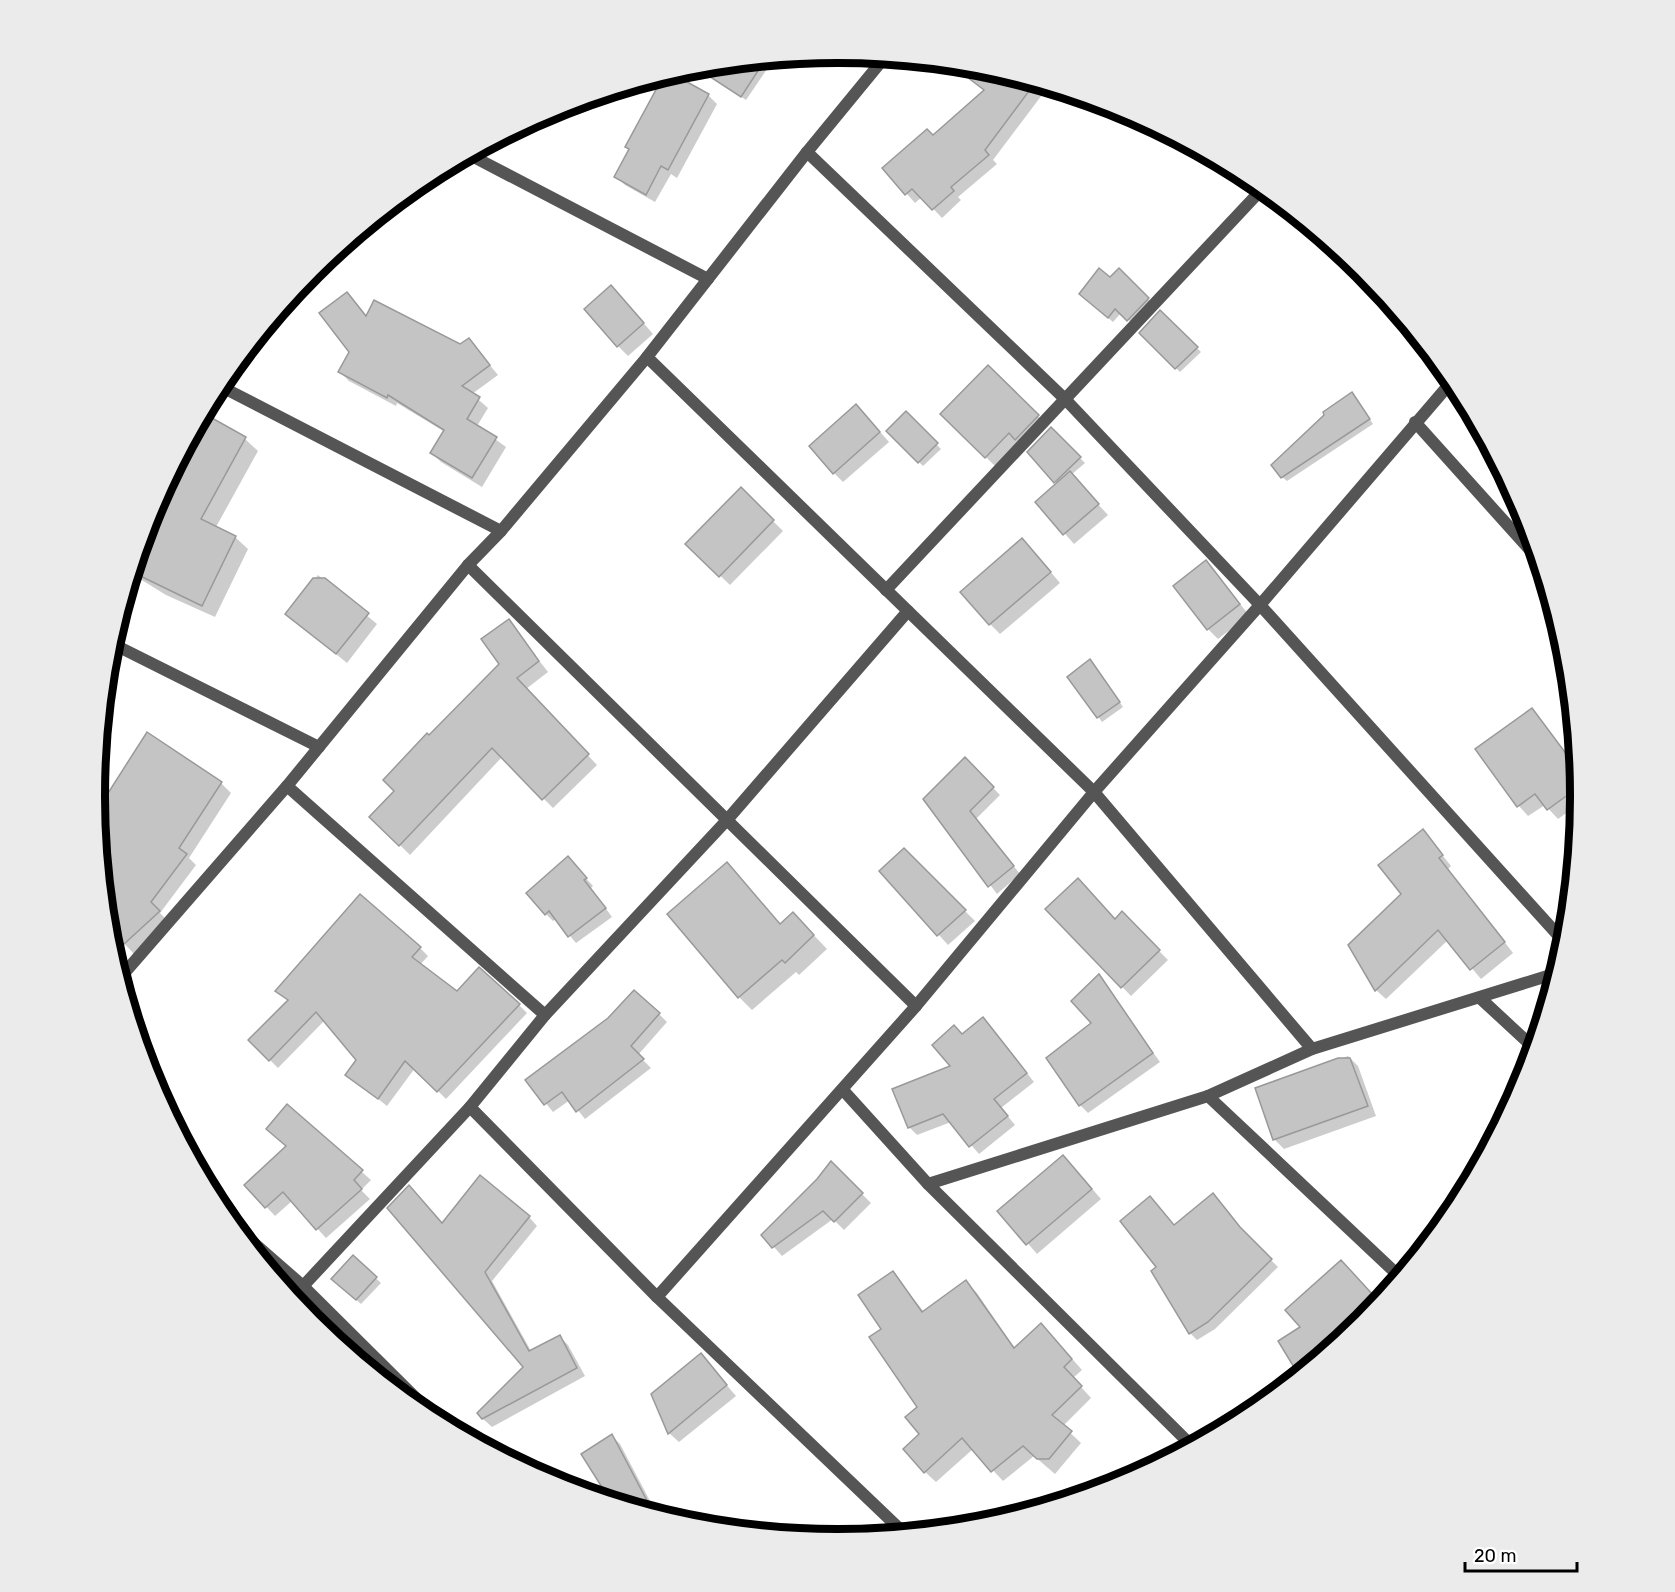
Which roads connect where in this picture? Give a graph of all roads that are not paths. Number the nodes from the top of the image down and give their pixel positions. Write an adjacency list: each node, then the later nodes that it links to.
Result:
1 (879, 65): 2 (street)
2 (807, 152): 5 (street); 9 (street)
3 (476, 158): 5 (street)
4 (1256, 195): 9 (street)
5 (708, 279): 6 (street)
6 (647, 357): 11 (street); 14 (street)
7 (1446, 388): 10 (street)
8 (227, 390): 11 (street)
9 (1066, 400): 14 (street); 15 (street)
10 (1415, 422): 12 (street); 15 (street)
11 (501, 531): 13 (street)
12 (1527, 547)
13 (468, 565): 18 (street); 21 (street)
14 (886, 590): 16 (street)
15 (1260, 605): 20 (street); 22 (street)
16 (908, 611): 20 (street); 21 (street)
17 (120, 648): 18 (street)
18 (319, 747): 19 (street)
19 (286, 786): 23 (street); 27 (street)
20 (1094, 792): 26 (street); 29 (street)
21 (727, 820): 26 (street); 27 (street)
22 (1557, 934)
23 (126, 970)
24 (1548, 976): 25 (street)
25 (1480, 998): 28 (street); 29 (street)
26 (916, 1006): 30 (street)
27 (545, 1015): 32 (street)
28 (1528, 1042)
29 (1312, 1049): 31 (street)
30 (843, 1090): 33 (street); 38 (street)
31 (1208, 1096): 33 (street); 35 (street)
32 (470, 1107): 36 (street); 38 (street)
33 (928, 1184): 40 (street)
34 (264, 1252): 36 (street)
35 (1395, 1272)
36 (303, 1286): 37 (street); 39 (street)
37 (298, 1292)
38 (657, 1297): 41 (street)
39 (406, 1389)
40 (1186, 1440)
41 (897, 1526)

